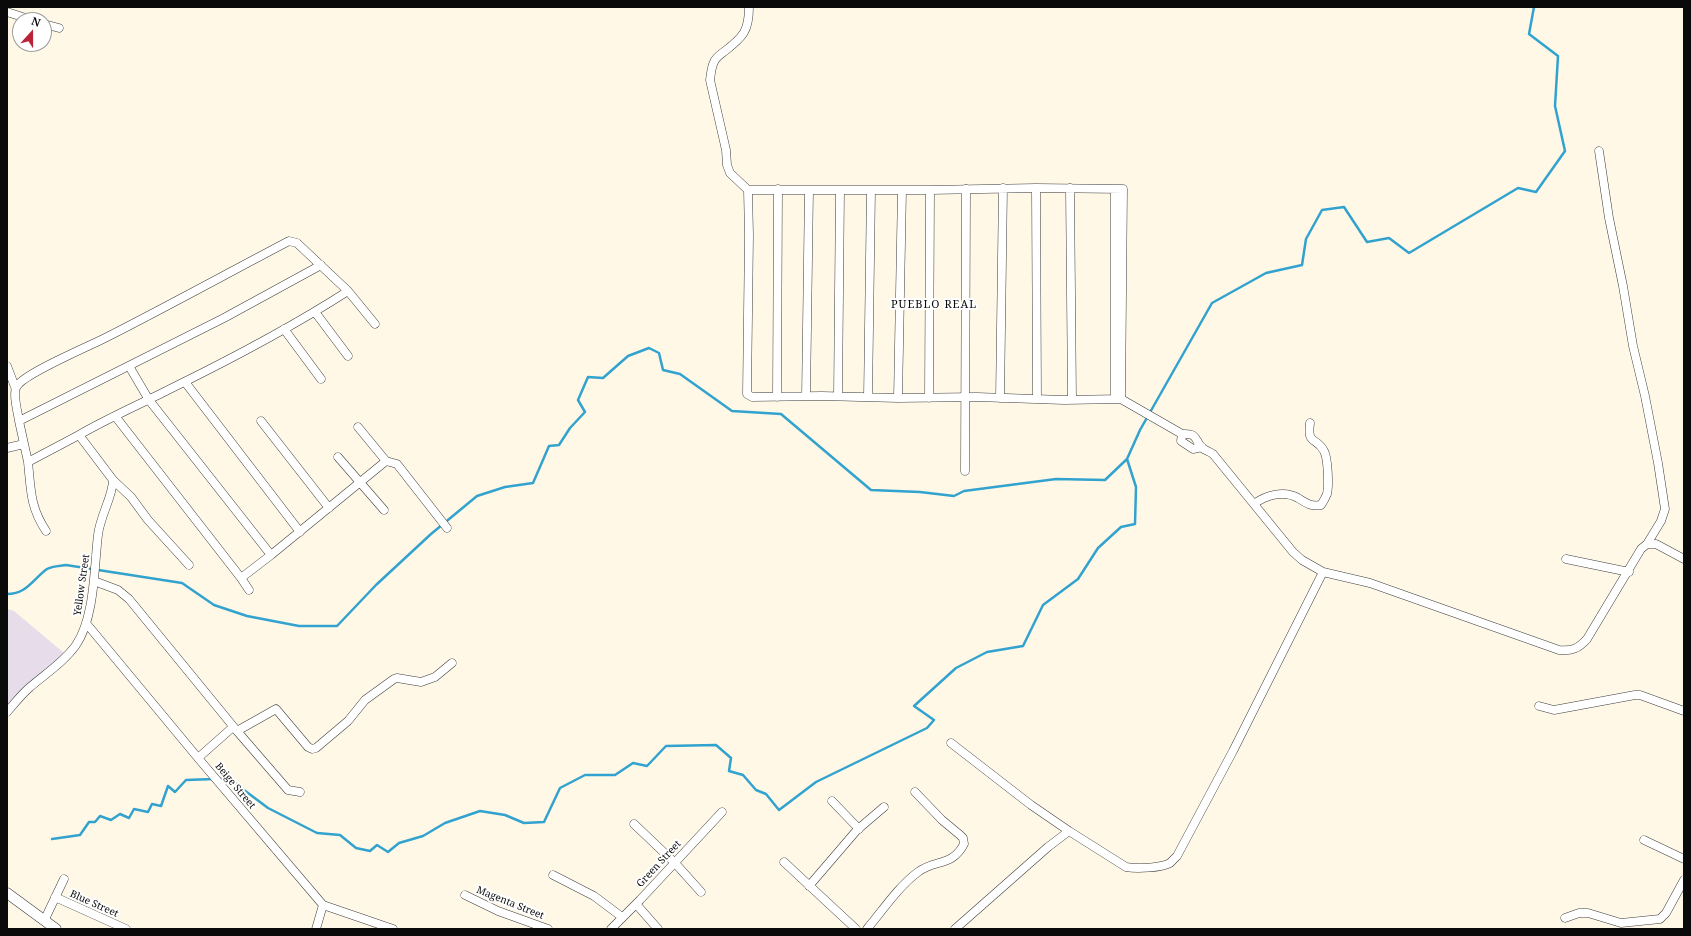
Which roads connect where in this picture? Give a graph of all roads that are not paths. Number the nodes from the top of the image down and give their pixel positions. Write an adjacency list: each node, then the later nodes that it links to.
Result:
1 (749, 7): 10 (street)
2 (52, 26): 3 (street)
3 (59, 28)
4 (1599, 151): 59 (street)
5 (1003, 188): 6 (street); 9 (street); 34 (street)
6 (1036, 188): 7 (street); 35 (street)
7 (1070, 188): 36 (street); 38 (street)
8 (778, 189): 10 (street); 11 (street); 29 (street)
9 (966, 189): 15 (street); 31 (street)
10 (748, 190): 29 (street)
11 (809, 190): 12 (street); 27 (street)
12 (840, 190): 13 (street); 28 (street)
13 (871, 190): 14 (street); 30 (street)
14 (902, 190): 15 (street); 32 (street)
15 (930, 190): 33 (street)
16 (321, 265): 17 (street); 23 (street); 26 (street)
17 (348, 292): 18 (street); 19 (street)
18 (315, 312): 20 (street); 21 (street)
19 (375, 324)
20 (284, 329): 24 (street); 25 (street)
21 (348, 356)
22 (7, 366): 26 (street)
23 (129, 366): 37 (street); 40 (street)
24 (322, 379)
25 (184, 382): 37 (street); 58 (street)
26 (16, 387): 40 (street)
27 (806, 396): 28 (street); 29 (street)
28 (838, 396): 30 (street)
29 (777, 397)
30 (868, 397): 32 (street)
31 (965, 397): 33 (street); 34 (street); 50 (street)
32 (898, 398): 33 (street)
33 (929, 398)
34 (1000, 398): 35 (street)
35 (1037, 399): 38 (street)
36 (1118, 399): 38 (street); 53 (street)
37 (149, 400): 39 (street); 60 (street)
38 (1072, 400)
39 (115, 416): 44 (street); 66 (street)
40 (19, 421): 45 (street)
41 (260, 421): 54 (street)
42 (1310, 422): 53 (street)
43 (358, 427): 48 (street)
44 (79, 435): 49 (street); 51 (street)
45 (24, 444): 46 (street); 49 (street)
46 (7, 448)
47 (338, 457): 52 (street)
48 (386, 461): 52 (street); 56 (street)
49 (28, 462): 57 (street)
50 (965, 471)
51 (112, 480): 63 (street); 67 (street, Yellow Street)
52 (359, 484): 54 (street); 55 (street)
53 (1254, 504): 64 (street)
54 (329, 508): 58 (street)
55 (384, 510)
56 (446, 528)
57 (46, 531)
58 (300, 532): 60 (street)
59 (1647, 544): 62 (street); 65 (street)
60 (272, 556): 66 (street)
61 (1566, 559): 65 (street)
62 (1684, 559)
63 (188, 565)
64 (1323, 572): 65 (street); 84 (street)
65 (1629, 572)
66 (241, 578): 68 (street)
67 (94, 579): 69 (street, Yellow Street); 74 (street)
68 (248, 590)
69 (86, 623): 73 (street, Yellow Street); 76 (street, Beige Street)
70 (452, 663): 74 (street)
71 (1539, 706): 72 (street)
72 (1684, 711)
73 (7, 712)
74 (235, 729): 76 (street); 77 (street)
75 (950, 743): 84 (street)
76 (198, 758): 98 (street, Beige Street)
77 (300, 792)
78 (914, 792): 110 (street)
79 (832, 801): 83 (street)
80 (884, 807): 83 (street)
81 (722, 812): 88 (street, Green Street)
82 (634, 824): 88 (street)
83 (859, 829): 92 (street)
84 (1069, 831): 111 (street)
85 (1644, 840): 86 (street)
86 (1684, 859)
87 (784, 862): 92 (street)
88 (675, 863): 93 (street); 97 (street, Green Street)
89 (553, 875): 99 (street)
90 (64, 879): 96 (street)
91 (1684, 880): 100 (street)
92 (809, 886): 109 (street)
93 (701, 892)
94 (7, 893): 101 (street)
95 (465, 895): 106 (street, Magenta Street)
96 (55, 897): 101 (street); 103 (street, Blue Street)
97 (636, 904): 99 (street, Green Street); 108 (street)
98 (323, 905): 104 (street); 105 (street)
99 (622, 917): 107 (street, Green Street)
100 (1565, 918)
101 (44, 921): 102 (street)
102 (56, 929)
103 (126, 929)
104 (316, 929)
105 (393, 929)
106 (548, 929)
107 (610, 929)
108 (658, 929)
109 (856, 929)
110 (867, 929)
111 (955, 929)

